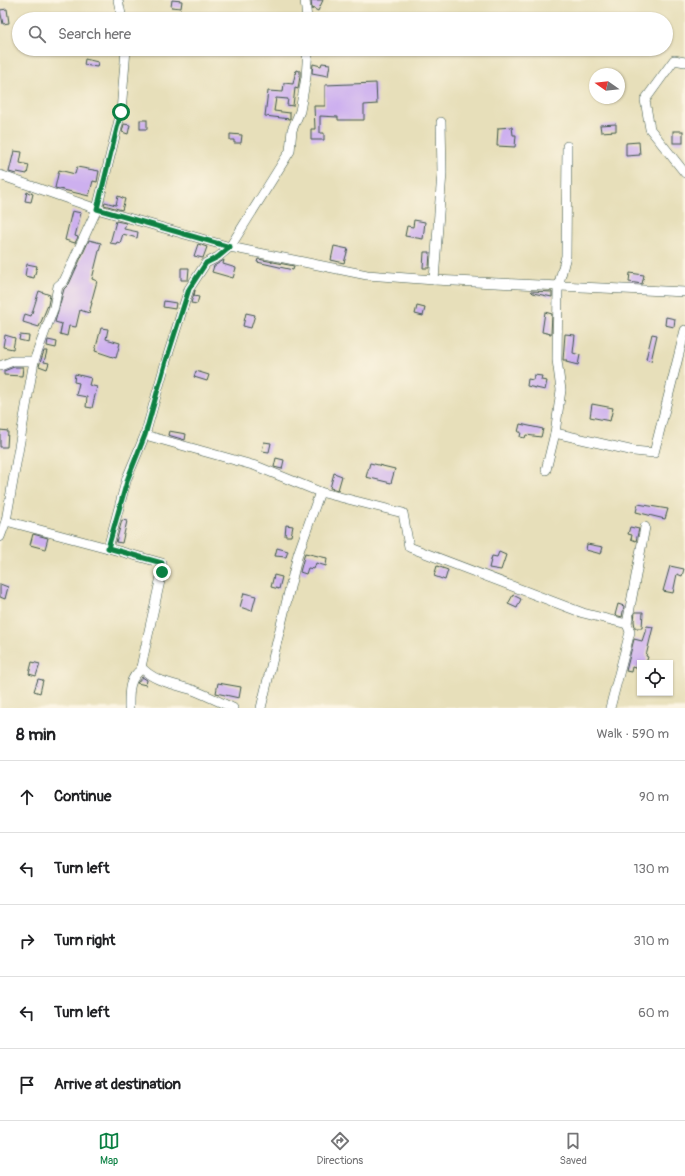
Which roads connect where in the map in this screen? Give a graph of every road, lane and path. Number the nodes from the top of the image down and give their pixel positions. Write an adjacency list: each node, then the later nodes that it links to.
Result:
1 (118, 0): 3 (street)
2 (305, 0): 4 (street)
3 (121, 12)
4 (306, 12)
5 (125, 56): 12 (street)
6 (307, 56): 13 (street)
7 (685, 62): 10 (street)
8 (441, 122): 14 (street)
9 (567, 146): 15 (street)
10 (685, 174)
11 (0, 175): 12 (street)
12 (97, 209): 13 (street); 18 (street)
13 (230, 247): 14 (street); 21 (street)
14 (434, 280): 15 (street)
15 (558, 287): 16 (street); 20 (street)
16 (685, 292)
17 (685, 330): 20 (street)
18 (34, 362): 19 (street); 24 (street)
19 (0, 366)
20 (555, 433): 22 (street)
21 (145, 435): 23 (street); 27 (street)
22 (546, 470)
23 (320, 492): 28 (street); 32 (street)
24 (6, 521): 26 (street); 27 (street)
25 (645, 527): 28 (street)
26 (0, 537)
27 (108, 548): 29 (street)
28 (627, 624): 33 (street)
29 (141, 667): 30 (street); 31 (street)
30 (129, 708)
31 (233, 708)
32 (261, 708)
33 (610, 708)

